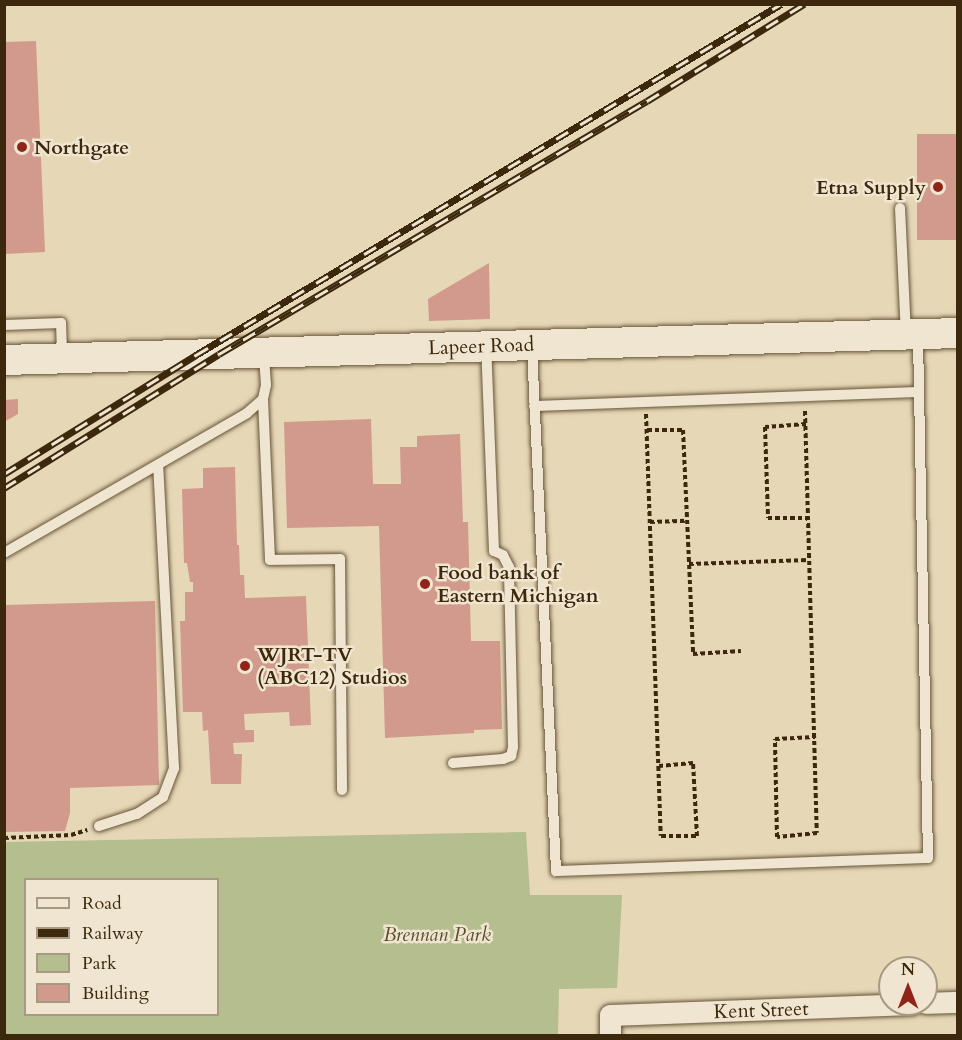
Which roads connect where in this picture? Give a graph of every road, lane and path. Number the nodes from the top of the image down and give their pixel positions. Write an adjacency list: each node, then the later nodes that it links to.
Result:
1 (900, 208): 4 (lane)
2 (4, 325): 8 (lane)
3 (957, 333): 4 (main road, Lapeer Road)
4 (912, 334): 5 (main road, Lapeer Road); 10 (lane)
5 (532, 344): 6 (main road, Lapeer Road); 14 (lane)
6 (486, 347): 7 (main road, Lapeer Road); 26 (lane)
7 (264, 353): 8 (main road, Lapeer Road); 12 (lane)
8 (62, 358): 9 (main road, Lapeer Road)
9 (4, 360)
10 (919, 392): 11 (lane); 14 (lane)
11 (805, 395): 13 (lane); 15 (path)
12 (263, 399): 17 (lane); 28 (lane)
13 (646, 401): 14 (lane); 16 (path)
14 (534, 406)
15 (806, 424): 18 (path); 18 (path)
16 (647, 430): 19 (path); 20 (path)
17 (158, 465): 21 (lane); 29 (lane)
18 (808, 518): 22 (path)
19 (687, 521): 20 (path); 23 (path)
20 (650, 522): 27 (path)
21 (4, 553)
22 (809, 560): 23 (path); 25 (path)
23 (689, 564): 24 (path)
24 (741, 651)
25 (815, 737): 25 (path)
26 (453, 763)
27 (658, 766): 27 (path)
28 (342, 790)
29 (99, 826): 30 (path)
30 (4, 838)
31 (957, 1002): 32 (street)
32 (938, 1003)
33 (878, 1006): 34 (street, Kent Street)
34 (610, 1025)

